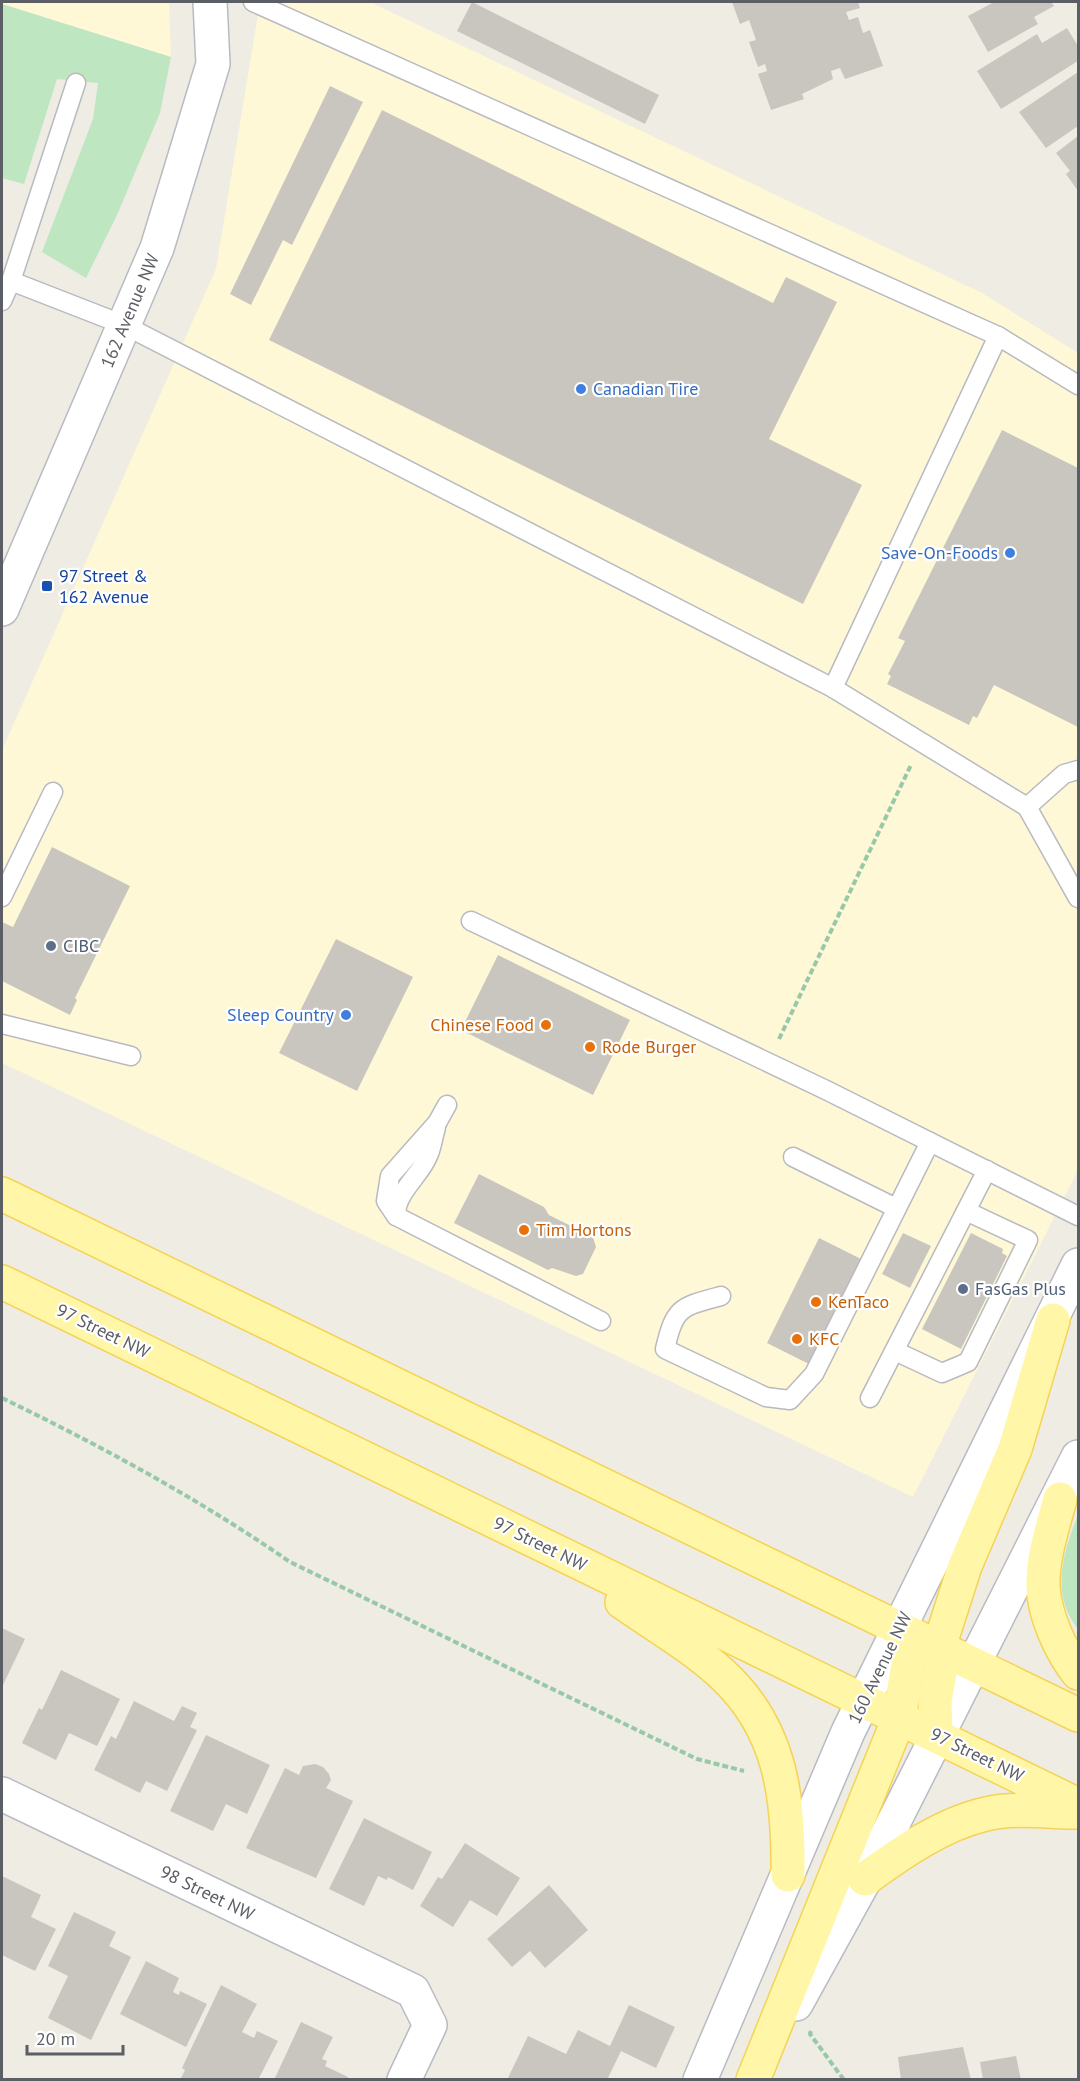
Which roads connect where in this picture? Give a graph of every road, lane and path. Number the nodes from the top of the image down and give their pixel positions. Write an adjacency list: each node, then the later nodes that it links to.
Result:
1 (210, 2): 6 (street, 162 Avenue NW)
2 (253, 2): 7 (lane)
3 (76, 83): 4 (lane)
4 (11, 280): 5 (lane); 6 (lane)
5 (2, 301)
6 (124, 325): 9 (street, 162 Avenue NW); 10 (lane)
7 (999, 336): 8 (lane); 10 (lane)
8 (1078, 385)
9 (2, 609)
10 (833, 688): 11 (lane)
11 (922, 742): 14 (lane); 20 (path)
12 (1078, 770): 14 (lane)
13 (53, 792): 15 (lane)
14 (1027, 807): 16 (lane)
15 (2, 897)
16 (1078, 897)
17 (471, 921): 20 (lane)
18 (2, 1024): 19 (lane)
19 (131, 1056)
20 (767, 1062): 22 (lane)
21 (447, 1105): 33 (lane)
22 (930, 1142): 24 (lane); 26 (lane)
23 (793, 1157): 26 (lane)
24 (987, 1170): 27 (lane); 28 (lane)
25 (2, 1194): 40 (main road)
26 (896, 1208): 31 (lane)
27 (966, 1211): 34 (lane); 34 (lane)
28 (1078, 1216)
29 (1078, 1265): 32 (street, 160 Avenue NW)
30 (2, 1282): 39 (main road, 97 Street NW)
31 (721, 1296)
32 (1053, 1320): 40 (street, 160 Avenue NW); 41 (main road)
33 (602, 1321)
34 (895, 1351): 36 (lane)
35 (2, 1398): 48 (path)
36 (870, 1398)
37 (1078, 1457): 38 (street)
38 (1059, 1498): 42 (street); 43 (main road)
39 (548, 1548): 44 (main road, 97 Street NW); 52 (main road)
40 (899, 1628): 41 (main road); 44 (street, 160 Avenue NW); 46 (main road)
41 (939, 1647): 42 (main road); 47 (main road)
42 (974, 1663): 45 (main road); 47 (street)
43 (1078, 1673)
44 (863, 1701): 46 (main road, 97 Street NW); 52 (street, 160 Avenue NW)
45 (1078, 1715)
46 (899, 1718): 47 (main road, 97 Street NW); 57 (main road)
47 (936, 1735): 50 (main road, 97 Street NW); 53 (street)
48 (751, 1772)
49 (2, 1794): 55 (street, 98 Street NW)
50 (1078, 1805)
51 (1078, 1812): 53 (main road)
52 (788, 1875): 56 (street, 160 Avenue NW)
53 (865, 1879): 57 (street)
54 (810, 2034): 58 (path)
55 (404, 2079)
56 (700, 2079)
57 (754, 2079)
58 (844, 2079)

